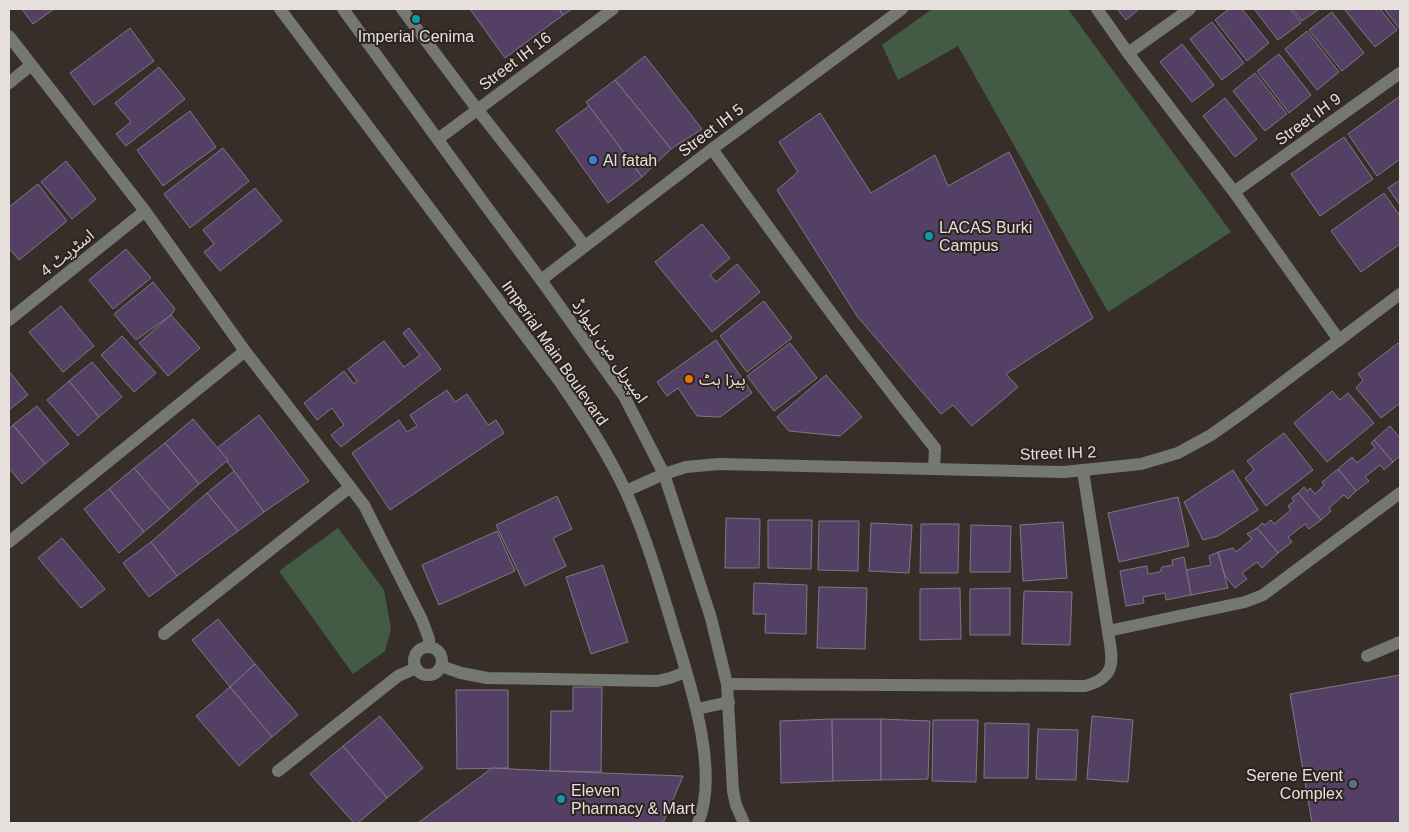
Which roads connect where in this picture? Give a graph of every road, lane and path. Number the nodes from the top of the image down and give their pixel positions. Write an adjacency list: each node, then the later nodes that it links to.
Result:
1 (280, 9): 28 (street, Imperial Main Boulevard)
2 (343, 9): 14 (street, امپیریل مین بلیوارڈ)
3 (402, 9): 13 (street)
4 (613, 9): 13 (street, Street IH 16)
5 (902, 9): 15 (street, Street IH 5)
6 (1097, 9): 9 (street)
7 (1190, 9): 9 (street)
8 (9, 36): 10 (street)
9 (1128, 54): 16 (street)
10 (31, 65): 12 (street); 17 (street)
11 (1400, 73): 16 (street, Street IH 9)
12 (9, 83)
13 (477, 109): 14 (street, Street IH 16); 18 (street)
14 (438, 139): 19 (street, امپیریل مین بلیوارڈ)
15 (712, 149): 18 (street, Street IH 5); 24 (street)
16 (1234, 192): 22 (street)
17 (145, 211): 21 (street, اسٹریٹ 4); 23 (street)
18 (585, 246): 19 (street, Street IH 5)
19 (541, 280): 26 (street, امپیریل مین بلیوارڈ)
20 (1400, 294): 22 (street, Street IH 2)
21 (9, 320)
22 (1339, 340): 25 (street, Street IH 2)
23 (245, 351): 27 (street); 30 (street)
24 (934, 469): 25 (street, Street IH 2); 26 (street, Street IH 2)
25 (1083, 471): 31 (street)
26 (664, 474): 28 (street, Street IH 2); 39 (street, امپیریل مین بلیوارڈ)
27 (350, 487): 32 (street); 34 (street)
28 (626, 491): 38 (street, Imperial Main Boulevard)
29 (1400, 493): 31 (street)
30 (9, 542)
31 (1108, 630): 39 (street)
32 (164, 634)
33 (1400, 642): 35 (street)
34 (430, 647): 36 (street); 37 (street)
35 (1367, 656)
36 (441, 666): 37 (street); 38 (street)
37 (416, 668): 42 (street)
38 (686, 672): 41 (street, Imperial Main Boulevard)
39 (727, 684): 40 (street, امپیریل مین بلیوارڈ)
40 (729, 702): 41 (street); 44 (street, امپیریل مین بلیوارڈ)
41 (697, 709): 43 (street, Imperial Main Boulevard)
42 (278, 771)
43 (698, 823)
44 (744, 823)

